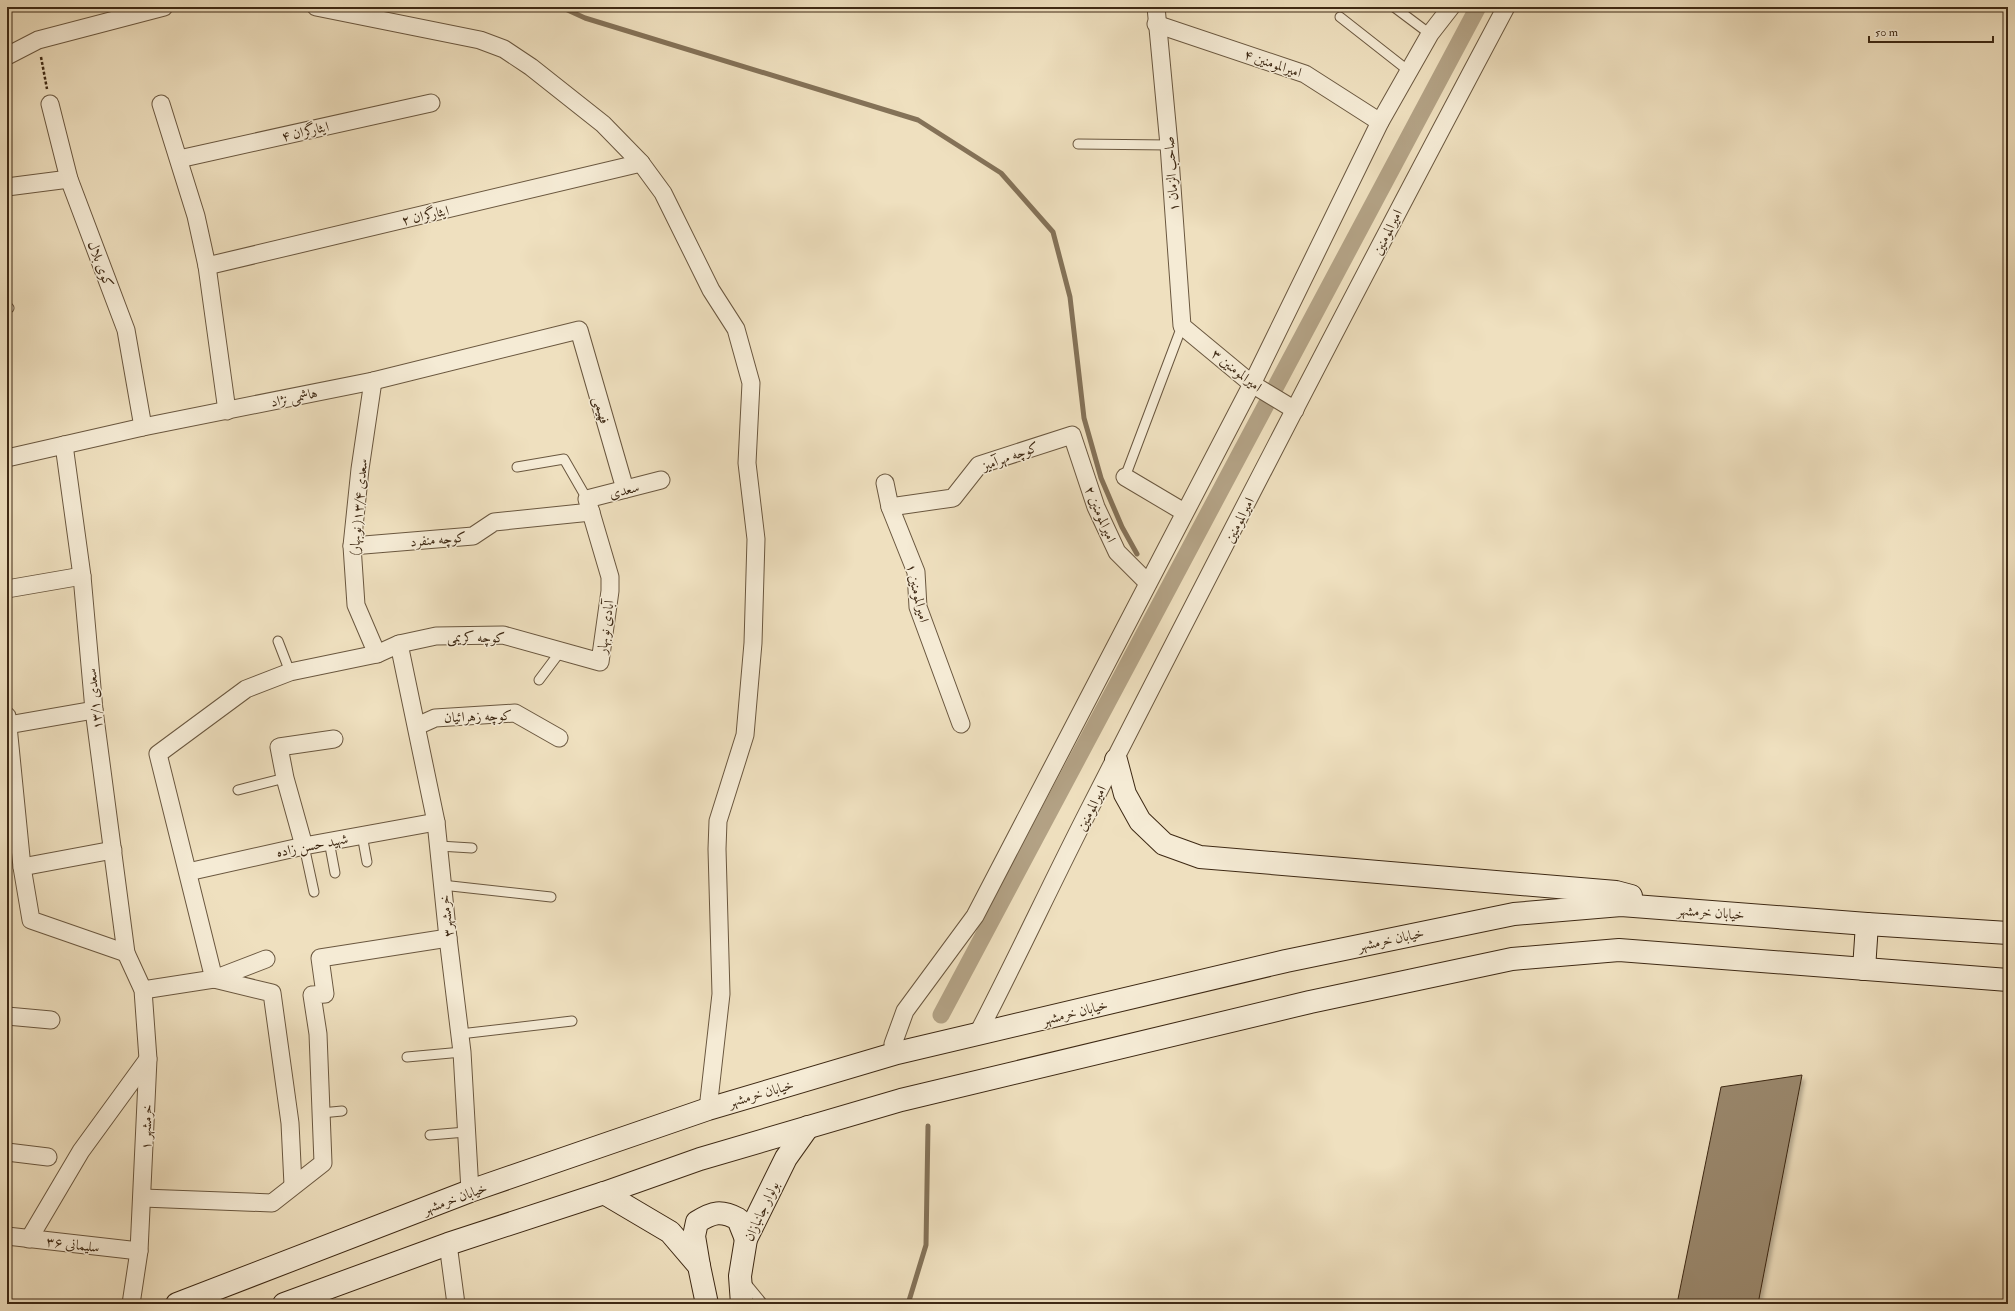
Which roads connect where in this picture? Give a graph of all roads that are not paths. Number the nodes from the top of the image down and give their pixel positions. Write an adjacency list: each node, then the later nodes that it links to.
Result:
1 (164, 7): 9 (street)
2 (316, 7): 18 (street)
3 (1394, 7): 8 (lane)
4 (1451, 7): 8 (street)
5 (1506, 7): 26 (street, امیرالمومنین)
6 (1156, 15): 14 (street, امیرالمومنین ۴); 16 (street, صاحب الزمان ۱)
7 (1340, 16): 10 (lane)
8 (1430, 34): 10 (street)
9 (7, 56)
10 (1410, 72): 14 (street)
11 (431, 103): 17 (street, ایثارگران ۴)
12 (50, 104): 19 (street, کوی بلال)
13 (161, 104): 17 (street)
14 (1380, 122): 25 (street)
15 (1078, 144): 16 (lane)
16 (1169, 145): 22 (street, صاحب الزمان ۱)
17 (179, 160): 21 (street)
18 (641, 163): 21 (street, ایثارگران ۲); 93 (street)
19 (69, 179): 20 (street); 28 (street, کوی بلال)
20 (7, 187)
21 (207, 266): 27 (street)
22 (1182, 326): 25 (street, امیرالمومنین ۳); 33 (lane)
23 (579, 330): 24 (street, هاشمی نژاد); 36 (street, فهیمی)
24 (373, 381): 27 (street, هاشمی نژاد); 40 (street, سعدی ۱۳/۴( نوبهار))
25 (1252, 384): 26 (street, امیرالمومنین ۳); 39 (street)
26 (1295, 410): 57 (street, امیرالمومنین)
27 (228, 411): 28 (street, هاشمی نژاد)
28 (143, 427): 30 (street, هاشمی نژاد)
29 (1072, 435): 38 (street, کوچه مهرآمیز); 42 (street, امیرالمومنین ۲)
30 (64, 445): 31 (street, هاشمی نژاد); 41 (street, سعدی ۱۳/۱)
31 (7, 458)
32 (517, 467): 37 (lane)
33 (1125, 477): 39 (street)
34 (661, 480): 36 (street, سعدی)
35 (885, 483): 38 (street, امیرالمومنین ۱)
36 (625, 489): 37 (street, سعدی)
37 (589, 505): 40 (street, کوچه منفرد); 48 (street, آبادی نوبهار)
38 (890, 506): 53 (street, امیرالمومنین ۱)
39 (1184, 512): 42 (street)
40 (352, 546): 47 (street, سعدی ۱۳/۴( نوبهار))
41 (82, 576): 43 (street); 51 (street, سعدی ۱۳/۱)
42 (1148, 583): 90 (street)
43 (7, 589)
44 (278, 642): 49 (lane)
45 (399, 644): 46 (street, کوچه کریمی); 47 (street, کوچه کریمی); 54 (street, خرمشهر۳)
46 (560, 652): 48 (street, کوچه کریمی); 50 (lane)
47 (377, 654): 49 (street, کوچه کریمی)
48 (600, 662)
49 (290, 672): 69 (street, کوچه کریمی)
50 (539, 680)
51 (94, 710): 52 (street); 66 (street, سعدی ۱۳/۱)
52 (8, 721): 68 (street)
53 (961, 724)
54 (417, 726): 55 (street, کوچه زهرائیان); 60 (street, خرمشهر۳)
55 (559, 738)
56 (334, 739): 58 (street)
57 (1116, 760): 74 (main road); 88 (street, امیرالمومنین)
58 (285, 778): 59 (lane); 63 (street)
59 (238, 790)
60 (436, 822): 61 (street, شهید حسن زاده); 64 (street, خرمشهر۳)
61 (362, 835): 62 (street, شهید حسن زاده); 67 (lane)
62 (329, 841): 63 (street, شهید حسن زاده); 70 (lane)
63 (304, 846): 69 (street, شهید حسن زاده); 72 (lane)
64 (439, 846): 65 (lane); 71 (street, خرمشهر۳)
65 (472, 848)
66 (112, 850): 68 (street); 78 (street, سعدی ۱۳/۱)
67 (367, 862)
68 (22, 867): 78 (street)
69 (188, 872): 81 (street)
70 (335, 873)
71 (442, 885): 73 (lane); 77 (street, خرمشهر۳)
72 (314, 892)
73 (551, 897)
74 (1709, 912): 75 (main road, خیابان خرمشهر); 88 (main road, خیابان خرمشهر)
75 (1867, 924): 76 (main road, خیابان خرمشهر); 80 (main road)
76 (2008, 933)
77 (448, 938): 87 (street, خرمشهر۳); 95 (street)
78 (126, 953): 83 (street, خرمشهر ۱)
79 (266, 959): 81 (street)
80 (1864, 969): 82 (main road); 96 (main road)
81 (214, 979): 83 (street); 101 (street)
82 (2008, 980)
83 (143, 990): 92 (street, خرمشهر ۱)
84 (7, 1016): 85 (street)
85 (51, 1020)
86 (572, 1021): 87 (lane)
87 (460, 1034): 89 (street, خرمشهر۳)
88 (977, 1035): 90 (main road, خیابان خرمشهر)
89 (462, 1052): 91 (lane); 97 (street, خرمشهر۳)
90 (897, 1053): 93 (main road, خیابان خرمشهر)
91 (407, 1057)
92 (148, 1059): 104 (street, خرمشهر ۱); 106 (street)
93 (708, 1109): 102 (main road, خیابان خرمشهر)
94 (342, 1111): 95 (lane)
95 (321, 1113): 101 (street)
96 (808, 1127): 103 (main road); 107 (main road, بولوار جانبازان)
97 (466, 1132): 98 (lane); 102 (street, خرمشهر۳)
98 (430, 1135)
99 (7, 1152): 100 (street)
100 (48, 1157)
101 (292, 1186): 104 (street)
102 (470, 1191): 113 (main road, خیابان خرمشهر)
103 (604, 1193): 108 (main road); 110 (main road)
104 (143, 1198): 109 (street, خرمشهر ۱)
105 (7, 1236): 106 (street, سلیمانی ۳۶)
106 (29, 1239): 109 (street, سلیمانی ۳۶)
107 (746, 1239): 110 (main road); 111 (main road, بولوار جانبازان)
108 (448, 1244): 114 (main road); 115 (street)
109 (139, 1251): 112 (street, خرمشهر ۱)
110 (699, 1266): 116 (main road)
111 (740, 1276): 117 (main road, بولوار جانبازان); 118 (lane)
112 (131, 1304)
113 (177, 1304)
114 (284, 1304)
115 (456, 1304)
116 (707, 1304)
117 (742, 1304)
118 (763, 1304)

